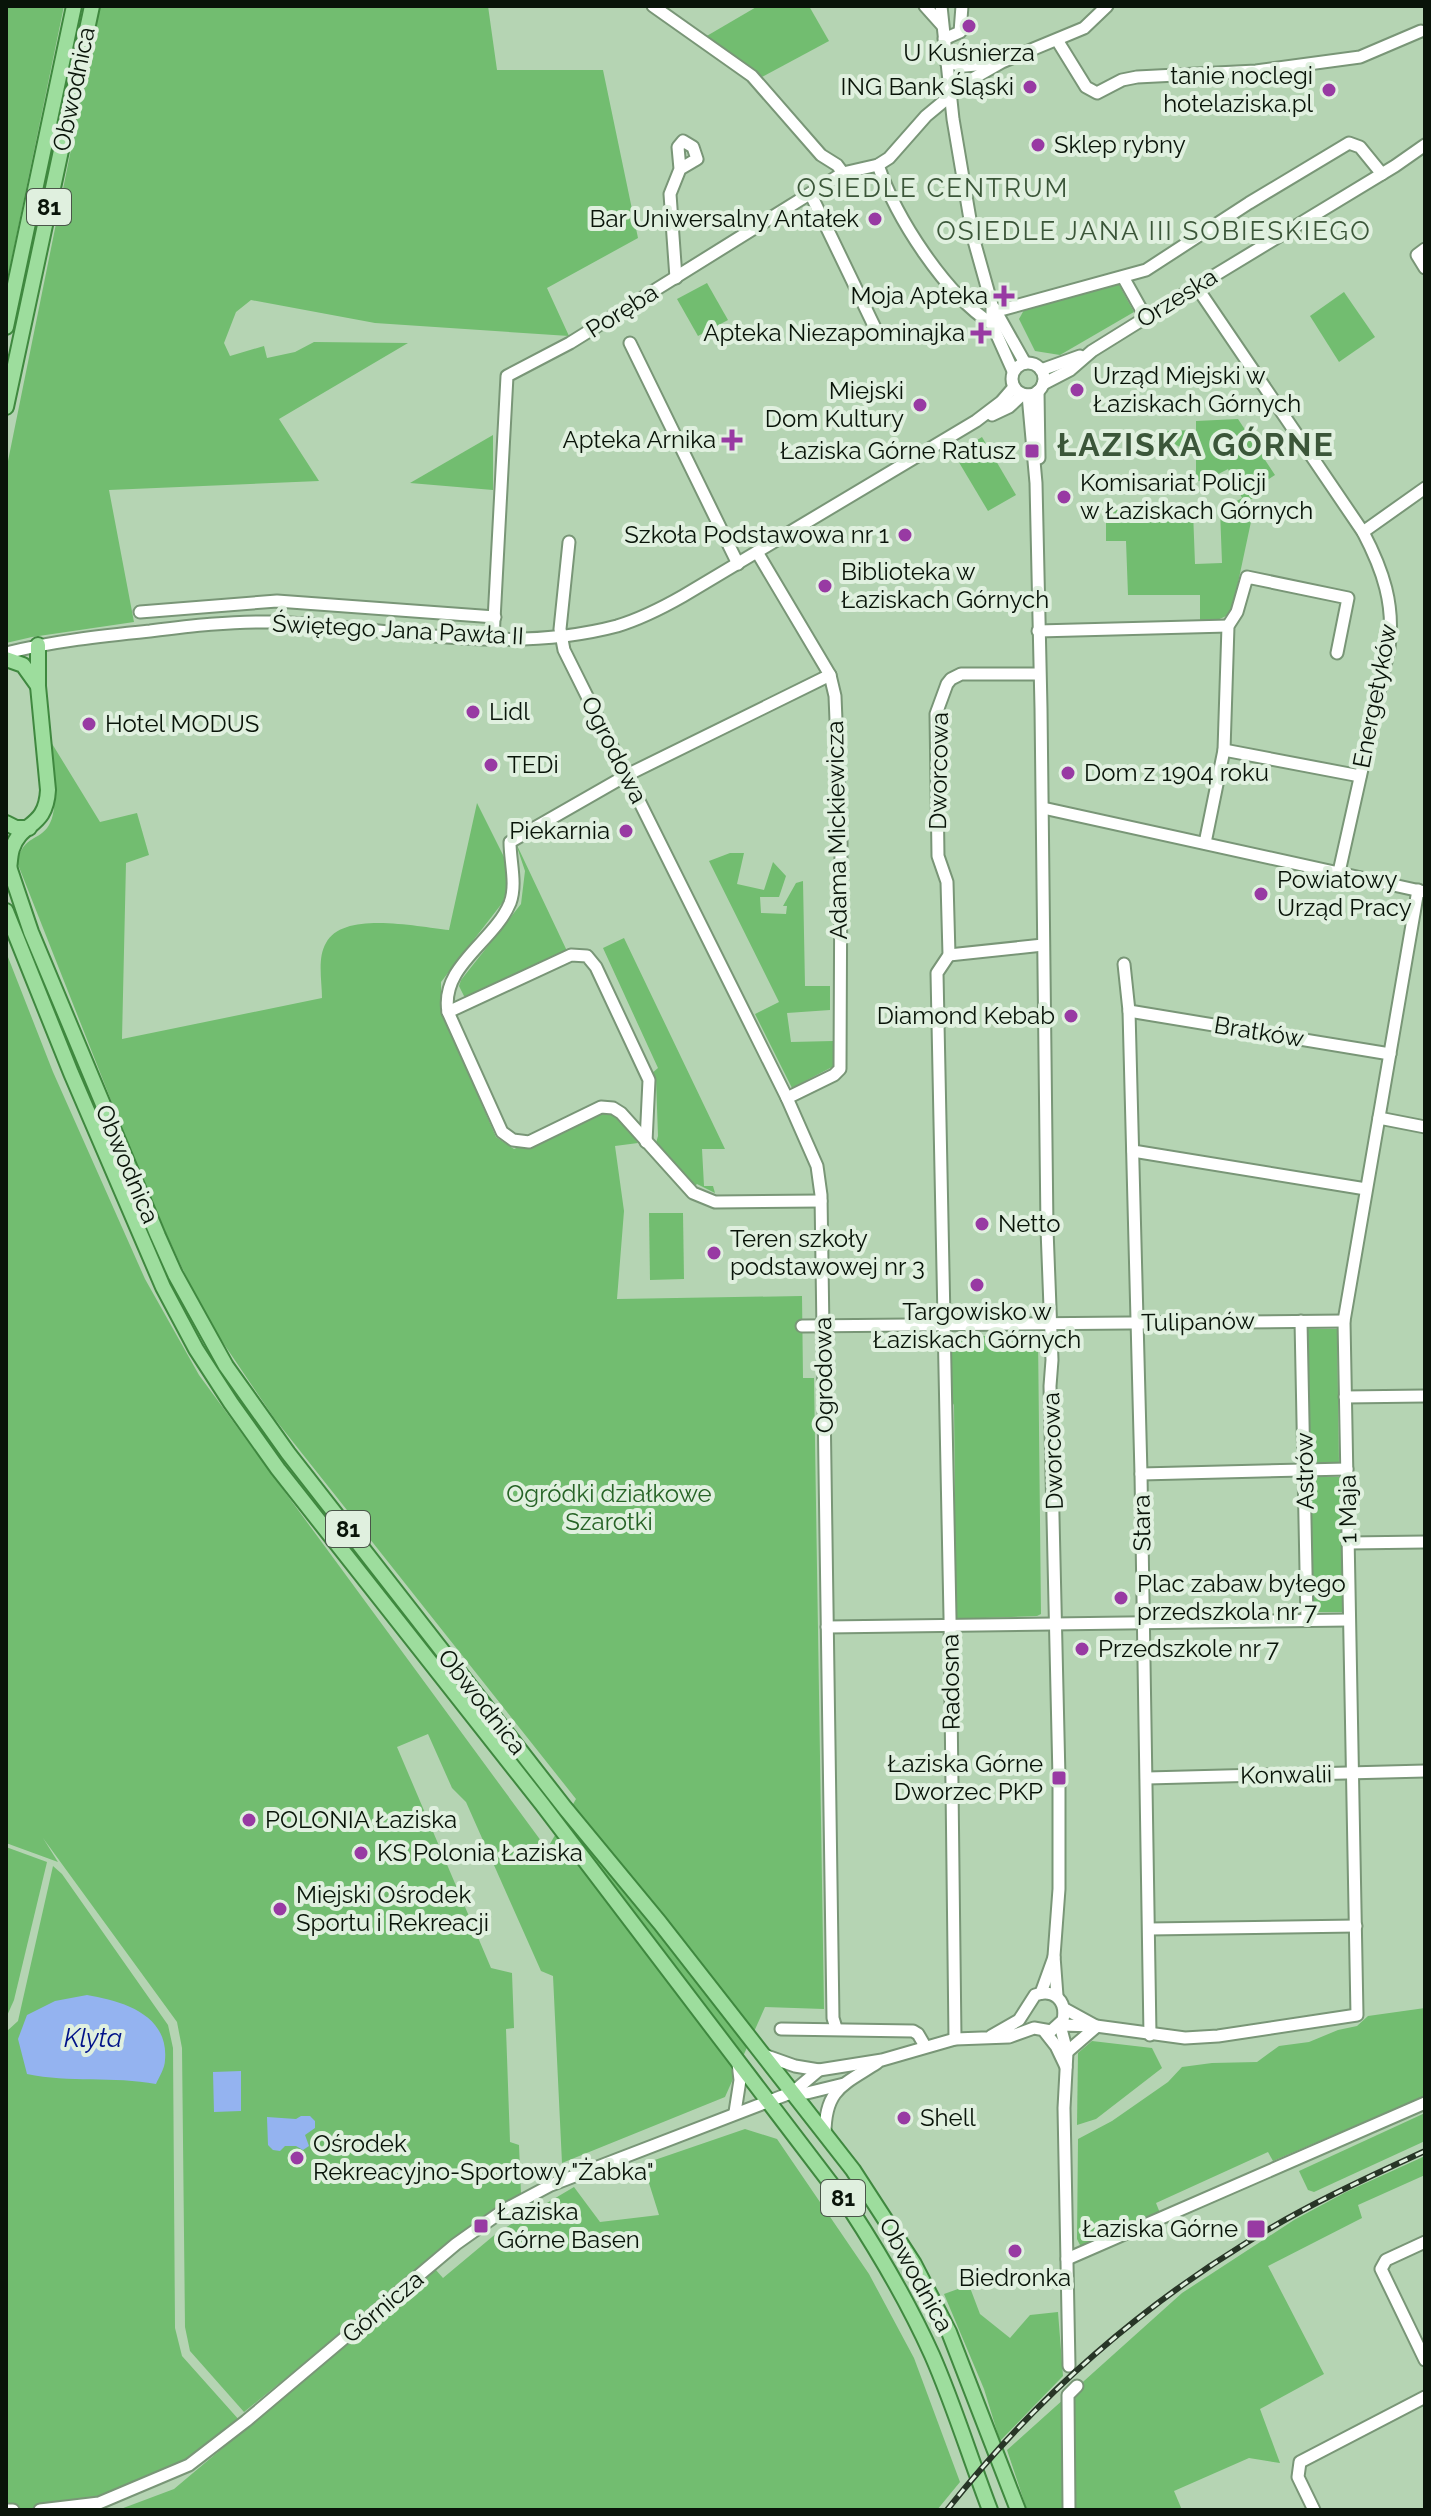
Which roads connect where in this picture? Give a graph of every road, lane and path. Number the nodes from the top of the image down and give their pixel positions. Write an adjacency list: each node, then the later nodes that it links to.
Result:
1 (74, 6): 29 (main road, Obwodnica / 81)
2 (92, 6): 37 (main road, Obwodnica / 81)
3 (653, 6): 18 (street)
4 (925, 6): 8 (street)
5 (941, 6): 8 (street)
6 (962, 6): 10 (street)
7 (1107, 6): 11 (street)
8 (942, 25): 10 (street)
9 (1421, 31): 11 (street)
10 (944, 39): 12 (street)
11 (1057, 40): 13 (street)
12 (946, 62): 13 (street); 14 (street)
13 (1002, 62): 14 (street)
14 (949, 95): 16 (street); 26 (street)
15 (1425, 145): 19 (street, Orzeska)
16 (878, 165): 18 (street, Poręba); 28 (street)
17 (680, 169): 24 (street)
18 (843, 173): 20 (street, Poręba)
19 (1382, 174): 23 (street); 25 (street, Orzeska)
20 (811, 195): 24 (street, Poręba); 30 (street)
21 (1425, 249): 22 (street)
22 (1425, 268)
23 (1123, 277): 26 (street); 27 (street)
24 (676, 278): 48 (street, Poręba)
25 (1196, 286): 27 (street, Orzeska); 43 (street, Energetyków)
26 (994, 308): 28 (street); 33 (street)
27 (1146, 318): 32 (street, Orzeska)
28 (992, 324): 35 (street)
29 (6, 327)
30 (877, 332)
31 (630, 343): 46 (street)
32 (1092, 351): 34 (street, Orzeska); 36 (street, Orzeska)
33 (1025, 363): 34 (street); 35 (street)
34 (1041, 370): 36 (street)
35 (1013, 371): 36 (street)
36 (1029, 390): 38 (street, Świętego Jana Pawła II); 39 (street, Dworcowa); 40 (street, Świętego Jana Pawła II); 41 (street, Dworcowa)
37 (6, 407)
38 (1009, 407): 39 (street); 40 (street, Świętego Jana Pawła II)
39 (1029, 417): 41 (street, Dworcowa)
40 (976, 421): 45 (street, Świętego Jana Pawła II)
41 (1036, 483): 50 (street, Dworcowa)
42 (1425, 488): 43 (street)
43 (1363, 532): 61 (street, Energetyków)
44 (569, 542): 51 (street)
45 (757, 552): 46 (street, Świętego Jana Pawła II); 57 (street, Adama Mickiewicza)
46 (738, 564): 51 (street, Świętego Jana Pawła II)
47 (140, 612): 48 (street, Świętego Jana Pawła II)
48 (495, 617): 52 (street, Poręba)
49 (1228, 626): 50 (street); 54 (street); 59 (street)
50 (1038, 631): 56 (street, Dworcowa)
51 (560, 637): 52 (street, Świętego Jana Pawła II); 60 (street, Ogrodowa)
52 (493, 639): 53 (street, Świętego Jana Pawła II)
53 (38, 645): 55 (street, Świętego Jana Pawła II); 58 (main road)
54 (1337, 653)
55 (6, 656): 58 (main road)
56 (1039, 674): 62 (street, Dworcowa); 71 (street, Dworcowa)
57 (830, 675): 60 (street); 76 (street, Adama Mickiewicza)
58 (38, 686): 64 (main road)
59 (1224, 750): 61 (street); 65 (street)
60 (627, 775): 74 (street); 76 (street, Ogrodowa)
61 (1360, 776): 67 (street, Energetyków)
62 (1043, 808): 65 (street); 70 (street, Dworcowa)
63 (6, 823): 64 (main road)
64 (29, 828): 66 (main road)
65 (1205, 843): 67 (street)
66 (8, 864): 123 (main road, Obwodnica / 81)
67 (1339, 872): 68 (street)
68 (1422, 891): 75 (street, 1 Maja)
69 (6, 911): 125 (main road, Obwodnica / 81)
70 (1043, 945): 71 (street); 86 (street, Dworcowa)
71 (949, 955): 88 (street, Dworcowa)
72 (1124, 964): 73 (street, Stara)
73 (1129, 1011): 75 (street, Bratków); 80 (street, Stara)
74 (448, 1012): 79 (street); 79 (street)
75 (1390, 1054): 77 (street, 1 Maja)
76 (787, 1098): 82 (street, Ogrodowa)
77 (1379, 1118): 78 (street); 81 (street, 1 Maja)
78 (1425, 1127)
79 (646, 1142): 82 (street)
80 (1133, 1151): 81 (street); 85 (street, Stara)
81 (1366, 1189): 84 (street, 1 Maja)
82 (821, 1201): 87 (street, Ogrodowa)
83 (1301, 1321): 84 (street, Tulipanów); 85 (street, Tulipanów); 93 (street, Astrów)
84 (1344, 1321): 91 (street, 1 Maja)
85 (1137, 1323): 86 (street, Tulipanów); 94 (street, Stara)
86 (1051, 1324): 88 (street, Tulipanów); 99 (street, Dworcowa)
87 (823, 1325): 88 (street, Tulipanów); 89 (street, Tulipanów); 102 (street, Ogrodowa)
88 (944, 1325): 101 (street, Radosna)
89 (802, 1326)
90 (1425, 1396): 91 (street)
91 (1345, 1397): 92 (street, 1 Maja)
92 (1347, 1469): 93 (street); 96 (street, 1 Maja)
93 (1305, 1470): 94 (street); 97 (street, Astrów)
94 (1141, 1474): 100 (street, Stara)
95 (1425, 1542): 96 (street)
96 (1349, 1543): 98 (street, 1 Maja)
97 (1307, 1620): 98 (street); 100 (street)
98 (1349, 1620): 104 (street, 1 Maja)
99 (1056, 1623): 100 (street); 101 (street); 108 (street, Dworcowa)
100 (1144, 1623): 105 (street, Stara)
101 (950, 1626): 102 (street); 120 (street, Radosna)
102 (827, 1627): 115 (street, Ogrodowa)
103 (1425, 1771): 104 (street, Konwalii)
104 (1353, 1773): 105 (street, Konwalii); 106 (street, 1 Maja)
105 (1147, 1778): 107 (street, Stara)
106 (1356, 1926): 107 (street); 118 (street, 1 Maja)
107 (1149, 1929): 118 (street, Stara)
108 (1054, 1956): 109 (street, Dworcowa); 110 (street, Dworcowa)
109 (1041, 1993): 110 (street); 112 (street)
110 (1057, 1996): 111 (street)
111 (1065, 2009): 113 (street); 114 (street, 1 Maja)
112 (1025, 2012): 117 (street); 119 (street)
113 (1060, 2025): 114 (street, 1 Maja); 117 (street); 122 (street)
114 (1096, 2026): 118 (street, 1 Maja); 122 (street)
115 (836, 2028): 116 (street); 121 (street)
116 (781, 2029)
117 (1039, 2030): 119 (street); 126 (street)
118 (1150, 2035)
119 (991, 2036): 120 (street)
120 (955, 2039): 121 (street)
121 (925, 2046): 124 (street)
122 (1067, 2052): 126 (street)
123 (764, 2055): 127 (street); 129 (main road, Obwodnica / 81)
124 (882, 2060): 127 (street); 128 (street)
125 (738, 2063): 130 (main road, Obwodnica / 81); 132 (street)
126 (1066, 2067): 135 (street)
127 (819, 2070): 129 (street)
128 (844, 2084): 129 (street); 133 (street)
129 (793, 2092): 130 (street, Górnicza); 133 (main road, Obwodnica / 81)
130 (769, 2101): 132 (street, Górnicza); 143 (main road, Obwodnica / 81)
131 (1425, 2103): 135 (street)
132 (735, 2112): 142 (street, Górnicza)
133 (825, 2134): 144 (main road, Obwodnica / 81)
134 (1425, 2242): 136 (street)
135 (1067, 2259): 137 (street)
136 (1425, 2360)
137 (1069, 2366)
138 (1077, 2386): 145 (street)
139 (1425, 2397): 146 (street)
140 (6, 2510): 141 (street)
141 (13, 2510)
142 (40, 2510)
143 (990, 2510)
144 (1018, 2510)
145 (1069, 2510)
146 (1314, 2510)

